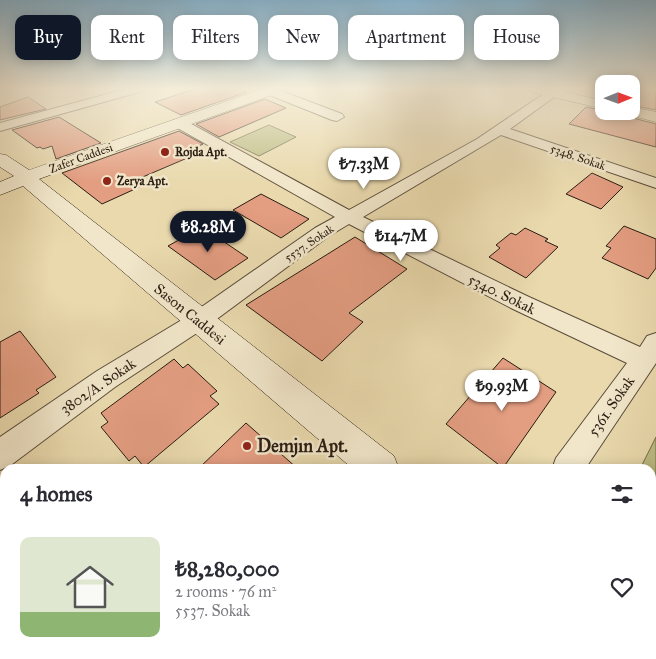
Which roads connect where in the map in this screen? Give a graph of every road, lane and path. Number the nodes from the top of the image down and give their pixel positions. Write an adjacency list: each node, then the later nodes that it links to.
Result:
1 (29, 120): 6 (street)
2 (174, 120): 8 (main road)
3 (188, 120): 5 (main road, Zafer Caddesi)
4 (514, 120): 7 (street, 5537. Sokak)
5 (179, 123): 8 (main road, Zafer Caddesi); 11 (street, 5340. Sokak)
6 (0, 128)
7 (500, 130): 9 (street, 5348. Sokak); 11 (street, 5537. Sokak)
8 (11, 172): 10 (main road, Zafer Caddesi); 12 (main road, Sason Caddesi)
9 (656, 183)
10 (0, 189)
11 (349, 217): 12 (street, 5537. Sokak); 13 (street, 5340. Sokak)
12 (198, 321): 14 (street, 3802/A. Sokak); 15 (main road, Sason Caddesi)
13 (650, 351): 16 (street, 5361. Sokak)
14 (0, 455)
15 (375, 464)
16 (571, 464)

